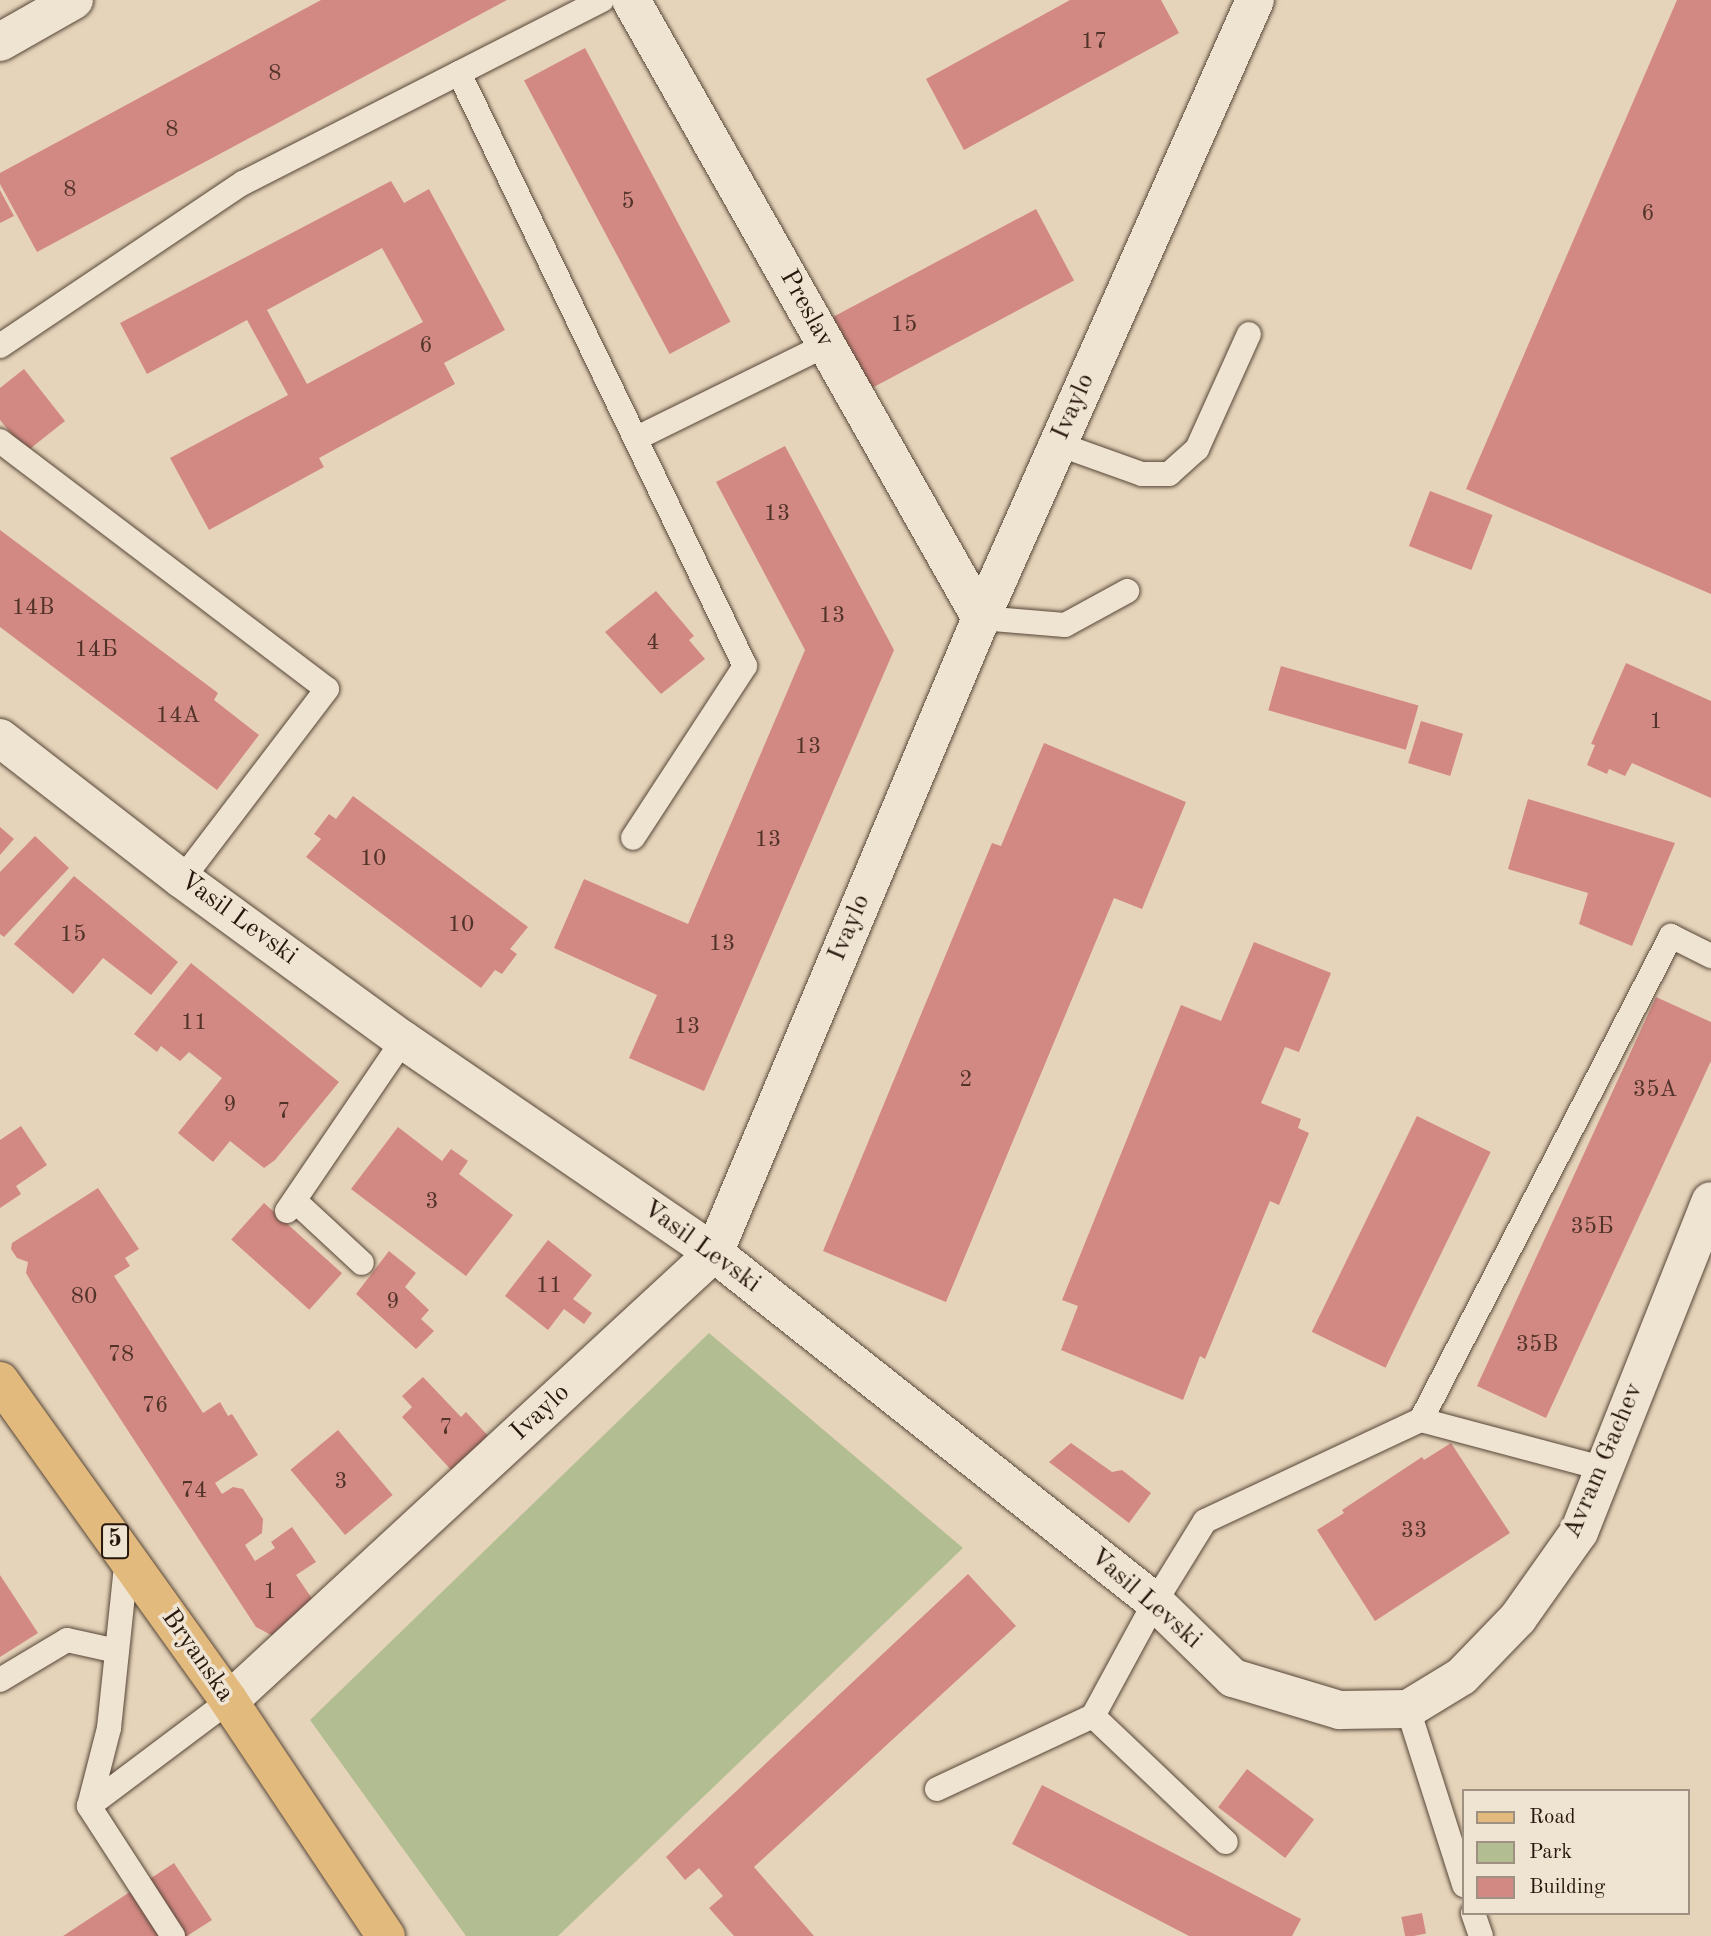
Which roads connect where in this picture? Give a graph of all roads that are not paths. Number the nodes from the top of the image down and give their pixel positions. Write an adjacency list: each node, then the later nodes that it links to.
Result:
1 (602, 0): 6 (lane)
2 (631, 0): 8 (street, Preslav)
3 (1255, 0): 12 (street, Ivaylo)
4 (65, 2): 5 (street)
5 (0, 42)
6 (459, 74): 9 (lane); 10 (lane)
7 (1249, 334): 12 (lane)
8 (826, 345): 10 (lane); 14 (street, Preslav)
9 (0, 346)
10 (637, 439): 16 (lane)
11 (0, 442): 17 (lane)
12 (1058, 443): 14 (street, Ivaylo)
13 (1127, 591): 14 (lane)
14 (981, 618): 21 (street, Ivaylo)
15 (0, 738): 17 (street, Vasil Levski)
16 (633, 838)
17 (182, 878): 19 (street, Vasil Levski)
18 (1711, 956): 24 (lane)
19 (403, 1040): 21 (street, Vasil Levski); 22 (lane)
20 (1711, 1201): 25 (street, Avram Gachev)
21 (714, 1253): 27 (street, Vasil Levski); 30 (street, Ivaylo)
22 (362, 1263)
23 (0, 1381): 26 (main road, Bryanska / 5)
24 (1421, 1420): 25 (lane); 27 (lane)
25 (1602, 1468): 31 (street, Avram Gachev)
26 (127, 1556): 28 (lane); 30 (main road, Bryanska / 5)
27 (1155, 1602): 31 (street, Vasil Levski); 32 (lane)
28 (117, 1651): 29 (lane); 34 (lane)
29 (0, 1680)
30 (229, 1701): 34 (lane); 39 (main road, Bryanska / 5)
31 (1408, 1709): 36 (lane)
32 (1093, 1716): 33 (lane); 35 (lane)
33 (937, 1788)
34 (89, 1806): 38 (lane)
35 (1227, 1842)
36 (1462, 1879)
37 (1474, 1915): 40 (lane)
38 (173, 1936)
39 (386, 1936)
40 (1480, 1936)

